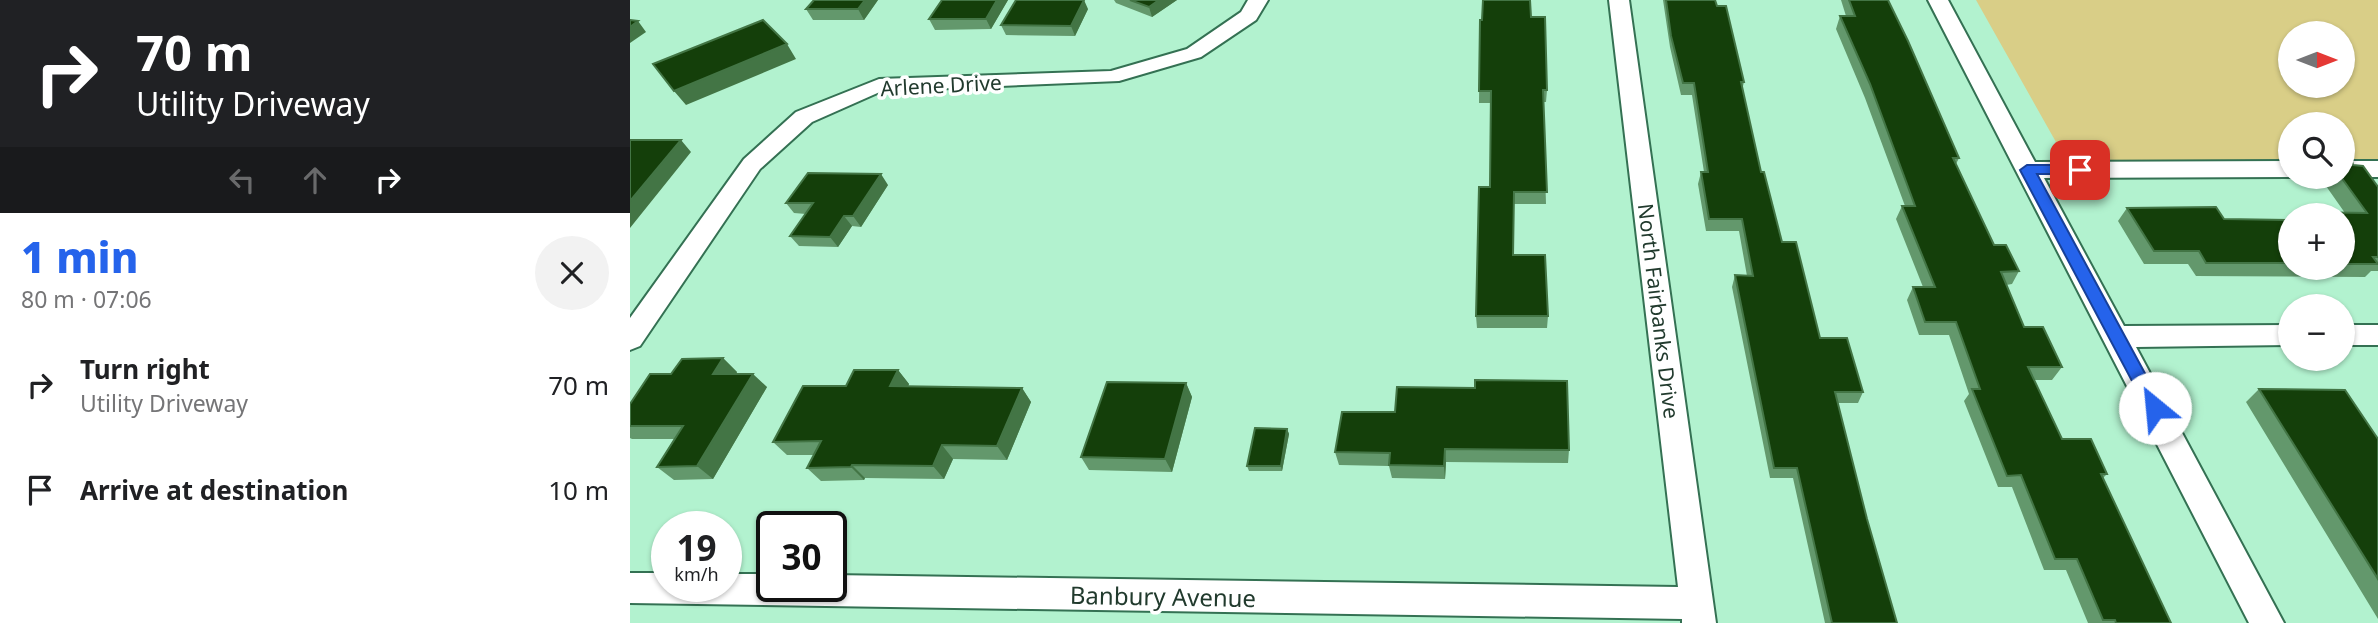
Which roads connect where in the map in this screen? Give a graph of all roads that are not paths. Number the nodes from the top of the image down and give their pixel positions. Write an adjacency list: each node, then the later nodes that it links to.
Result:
1 (1258, 0): 12 (street, Arlene Drive)
2 (1619, 0): 14 (street, North Fairbanks Drive)
3 (1938, 0): 7 (street)
4 (2278, 169): 7 (street)
5 (2355, 169): 6 (street)
6 (2378, 169)
7 (2027, 170): 11 (street)
8 (2278, 335): 11 (street)
9 (2355, 335): 10 (street)
10 (2378, 335)
11 (2117, 337): 15 (street)
12 (630, 339)
13 (630, 588): 14 (street, Banbury Avenue)
14 (1697, 613)
15 (2267, 623)

